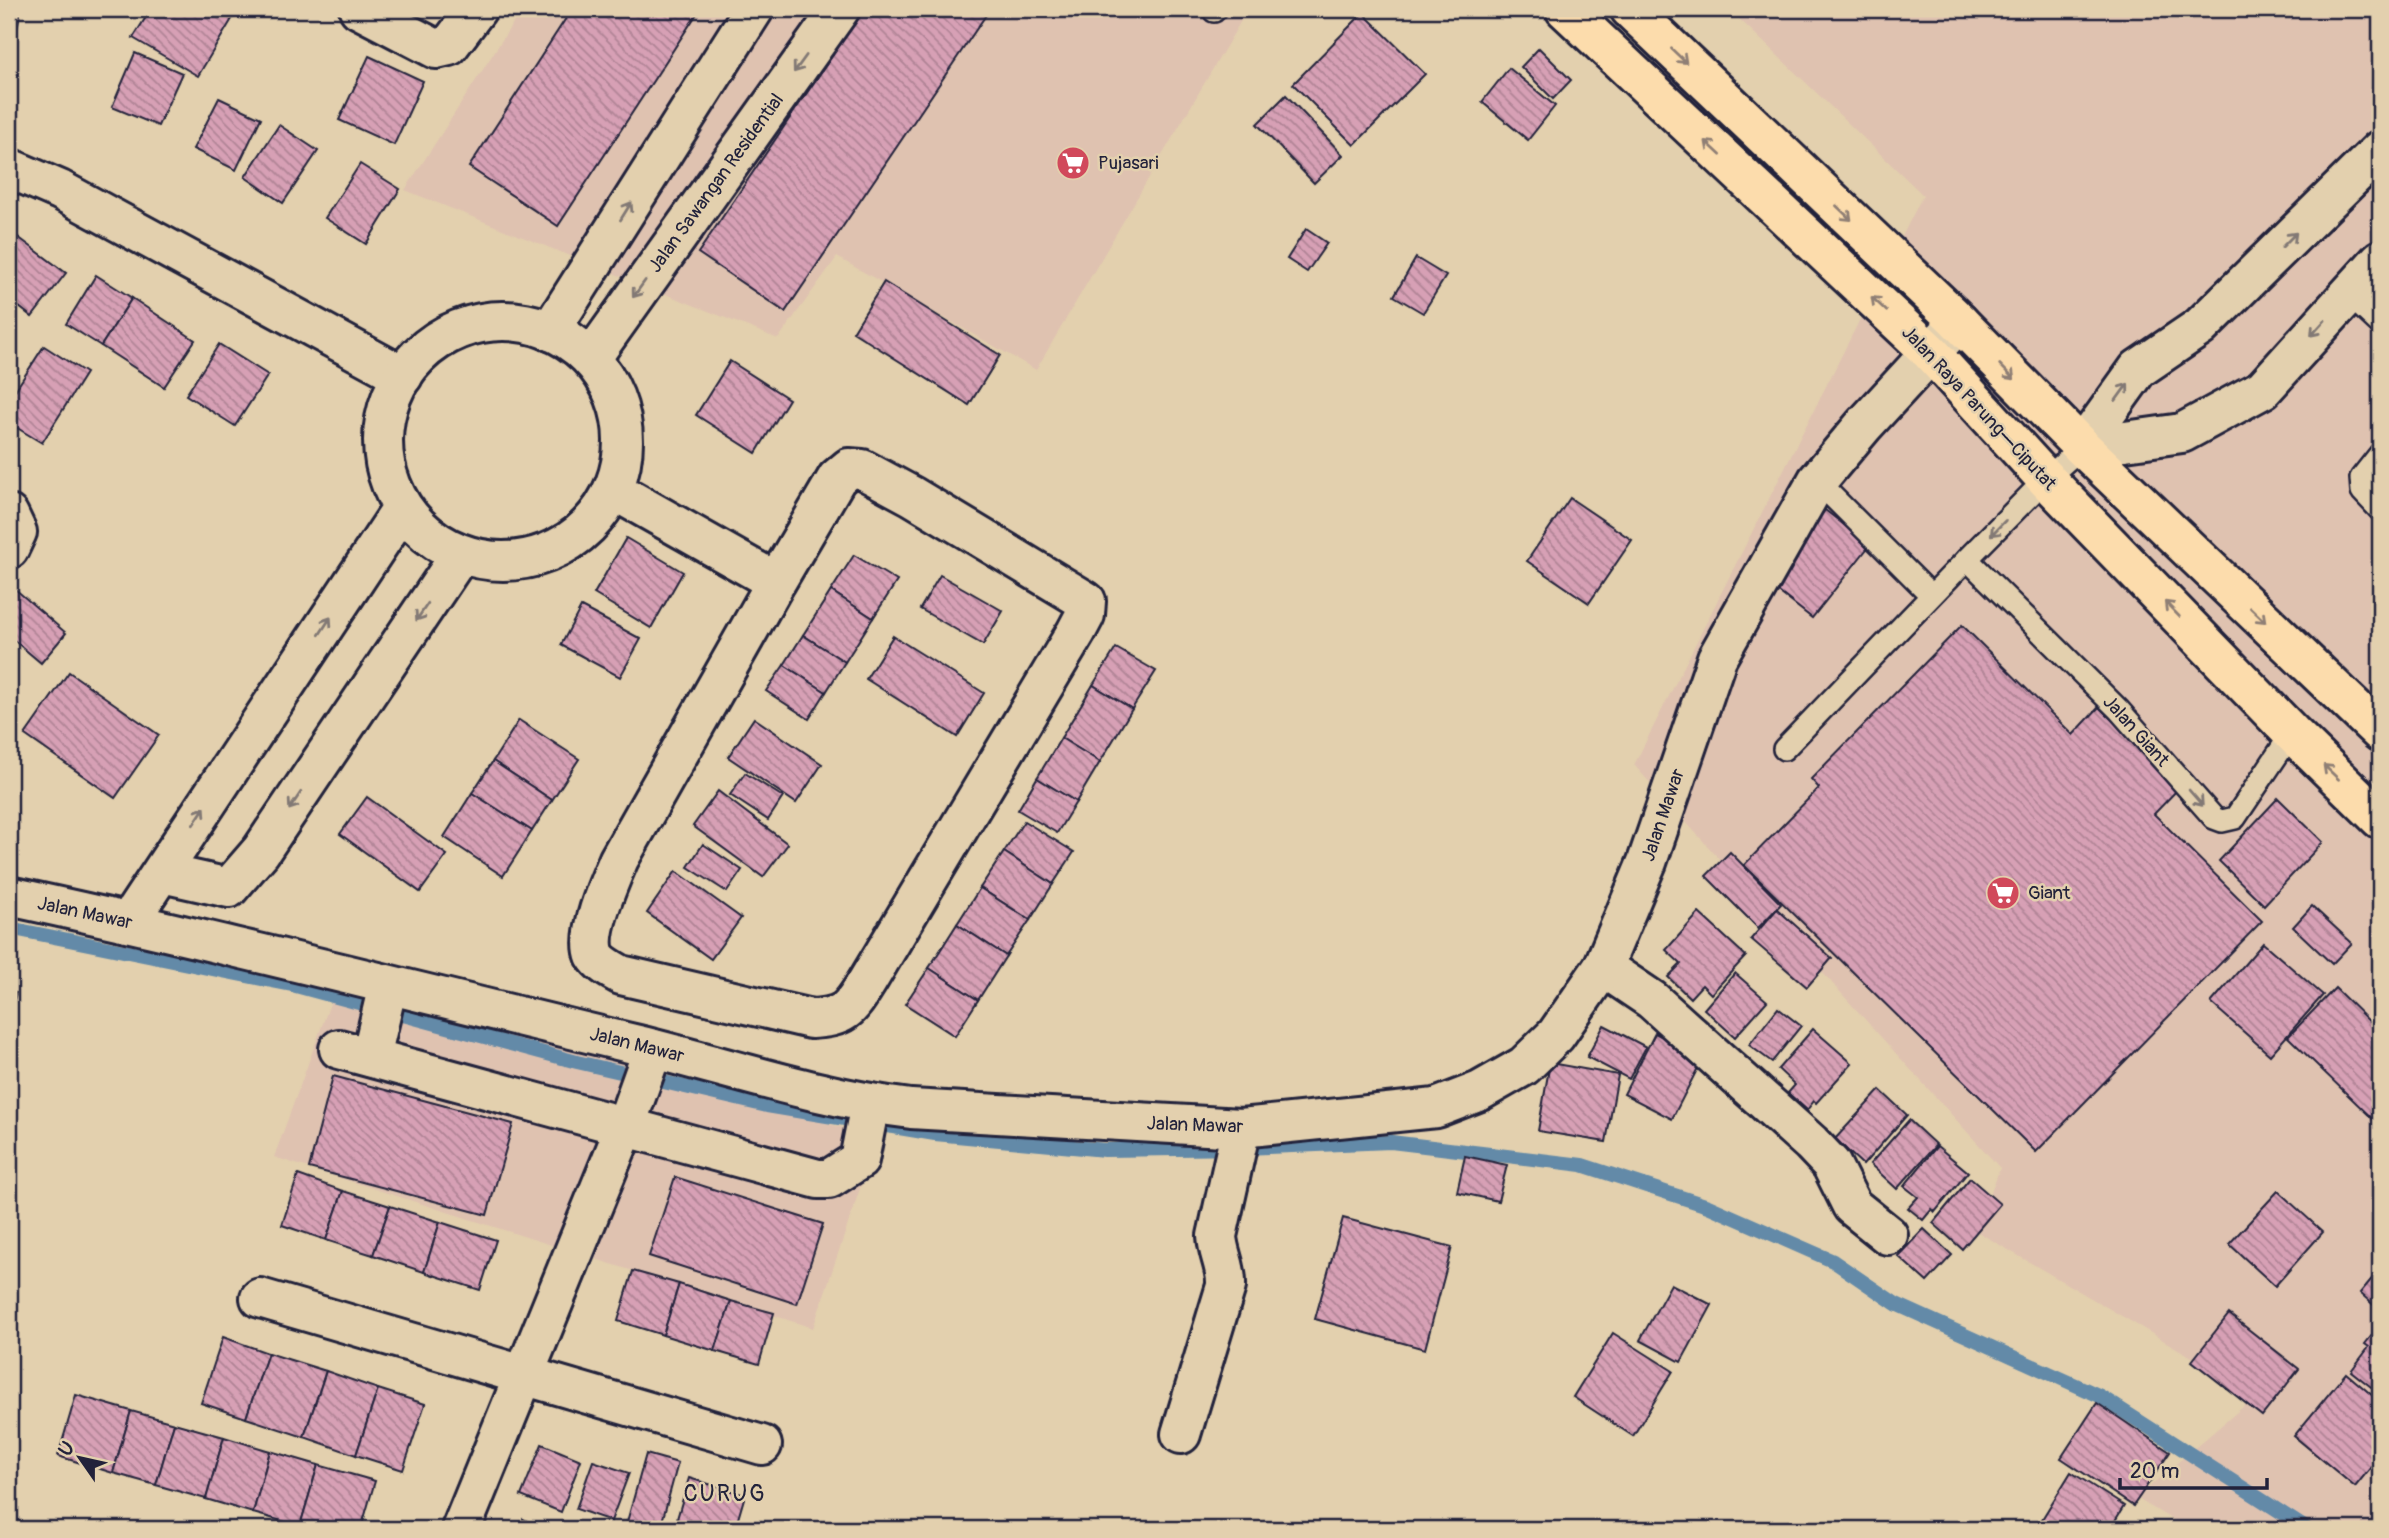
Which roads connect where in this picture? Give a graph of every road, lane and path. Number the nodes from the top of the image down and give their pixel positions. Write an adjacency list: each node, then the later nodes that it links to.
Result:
1 (359, 9): 2 (street)
2 (477, 9)
3 (754, 9): 13 (street, one-way to 3)
4 (840, 9): 15 (street, Jalan Sawangan Residential, one-way to 15)
5 (1565, 9): 14 (highway, Jalan Raya Parung—Ciputat, one-way to 5)
6 (1630, 9): 11 (highway, one-way to 11)
7 (2380, 150): 17 (street, one-way to 7)
8 (9, 168): 16 (street)
9 (2380, 260): 10 (street)
10 (2348, 295): 12 (lane); 17 (street, one-way to 17)
11 (1959, 322): 14 (street, Jalan Mawar); 17 (highway, one-way to 17)
12 (2380, 324)
13 (550, 331): 15 (street); 16 (street)
14 (1930, 352): 19 (highway, Jalan Raya Parung—Ciputat); 20 (street, Jalan Mawar)
15 (592, 356): 21 (street)
16 (402, 376): 22 (street)
17 (2082, 447): 19 (lane); 30 (highway, one-way to 30)
18 (2380, 454): 23 (lane)
19 (2046, 479): 27 (lane, one-way to 27); 31 (highway, Jalan Raya Parung—Ciputat, one-way to 19)
20 (1817, 481): 29 (lane); 37 (street, Jalan Mawar)
21 (615, 491): 26 (street); 28 (street)
22 (402, 509): 26 (street); 34 (street, one-way to 22)
23 (2380, 510)
24 (9, 516): 25 (street)
25 (9, 549)
26 (460, 555): 34 (street, one-way to 34)
27 (1967, 559): 29 (lane); 31 (lane, Jalan Giant, one-way to 31)
28 (776, 582): 28 (street)
29 (1931, 596): 32 (lane)
30 (2376, 720)
31 (2292, 733): 33 (highway, Jalan Raya Parung—Ciputat, one-way to 31)
32 (1784, 749)
33 (2380, 819)
34 (162, 873): 36 (street)
35 (9, 896): 36 (street, Jalan Mawar)
36 (129, 921): 38 (street, Jalan Mawar)
37 (1603, 967): 42 (street, Jalan Mawar); 43 (street)
38 (387, 991): 39 (street, Jalan Mawar); 41 (street)
39 (651, 1054): 40 (street, Jalan Mawar); 41 (street)
40 (869, 1108): 41 (street); 42 (street, Jalan Mawar)
41 (629, 1116): 45 (street)
42 (1239, 1136): 46 (street)
43 (1888, 1235)
44 (260, 1298): 45 (street)
45 (523, 1374): 47 (street); 48 (street)
46 (1181, 1433)
47 (762, 1445)
48 (460, 1529)

